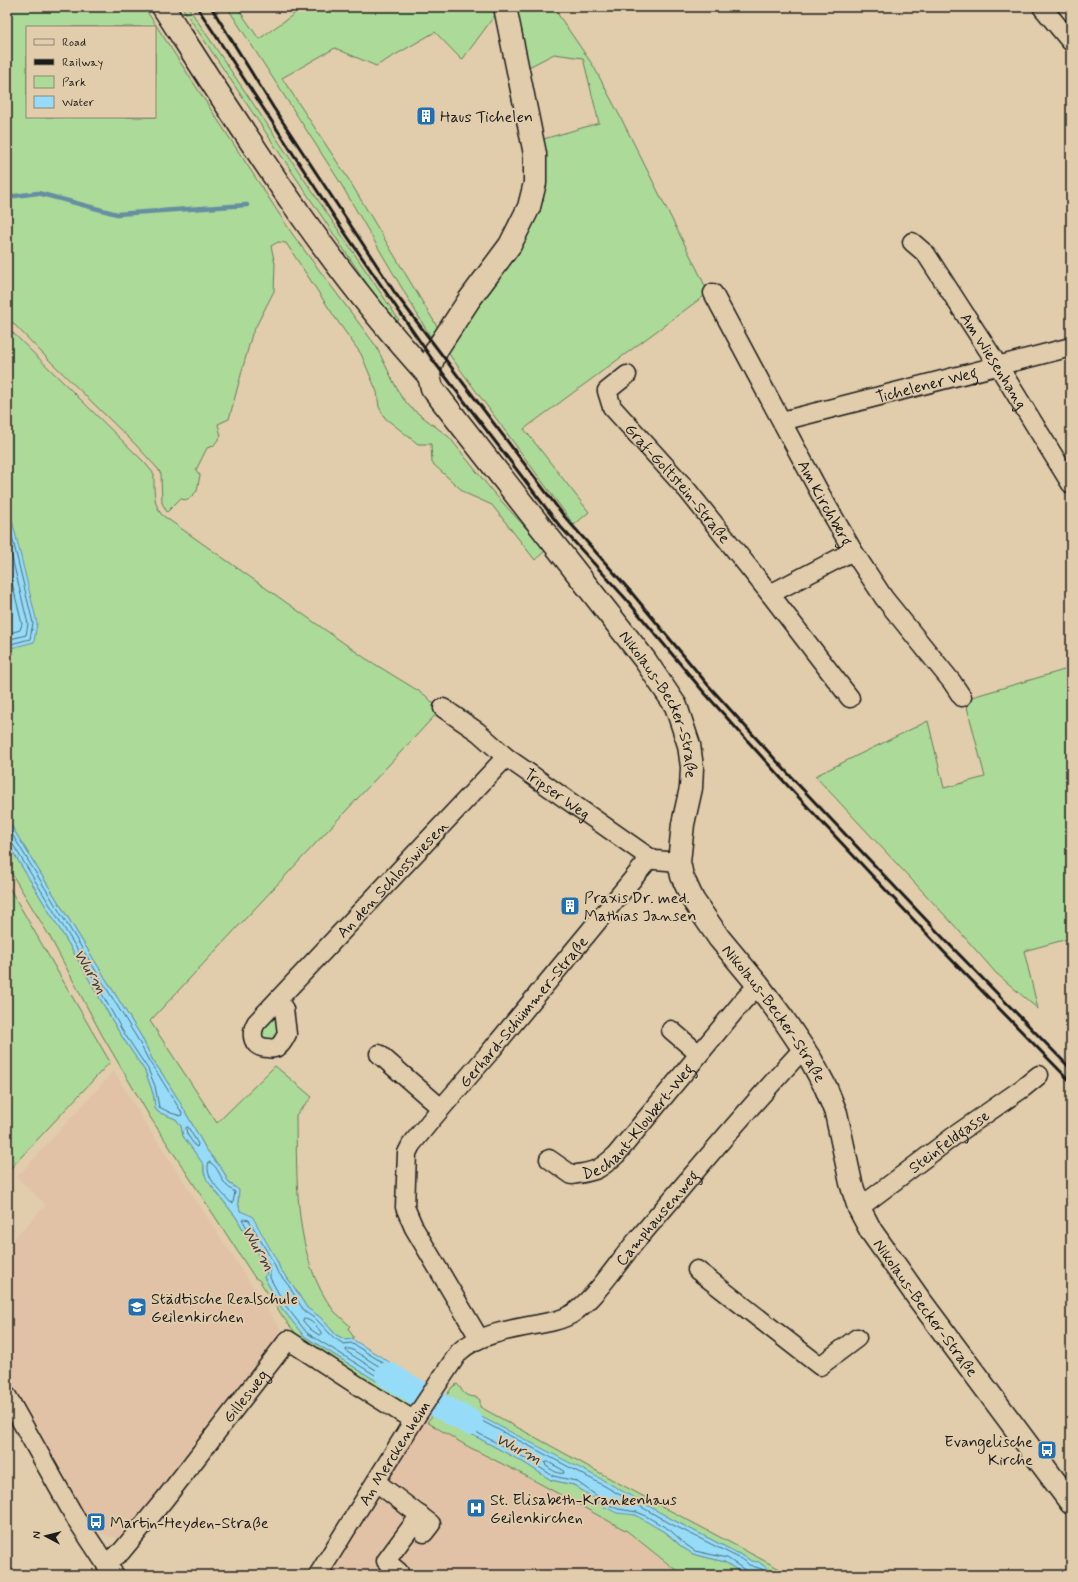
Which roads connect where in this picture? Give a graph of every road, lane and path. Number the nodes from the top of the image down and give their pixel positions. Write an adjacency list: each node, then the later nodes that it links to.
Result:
1 (163, 7): 10 (main road, Nikolaus-Becker-Straße)
2 (505, 7): 10 (main road)
3 (1042, 7): 4 (street)
4 (1071, 42)
5 (912, 242): 8 (street, Am Wiesenhang)
6 (713, 293): 11 (street, Am Kirchberg)
7 (1071, 347): 8 (street, Tichelener Weg)
8 (999, 367): 11 (street, Tichelener Weg); 12 (street, Am Wiesenhang)
9 (627, 374): 14 (street, Graf-Goltstein-Straße)
10 (429, 376): 20 (main road, Nikolaus-Becker-Straße)
11 (782, 422): 13 (street, Am Kirchberg)
12 (1071, 484)
13 (853, 551): 14 (street); 15 (street, Am Kirchberg)
14 (770, 594): 16 (street, Graf-Goltstein-Straße)
15 (962, 697)
16 (850, 698)
17 (443, 708): 18 (street, Tripser Weg)
18 (506, 757): 19 (street, Tripser Weg); 22 (street, An den Schlosswiesen)
19 (650, 858): 20 (street, Tripser Weg); 28 (street, Gerhard-Schümmer-Straße)
20 (680, 862): 21 (main road, Nikolaus-Becker-Straße)
21 (758, 985): 24 (main road, Nikolaus-Becker-Straße); 26 (street, Dechant-Kloubert-Weg)
22 (278, 1000)
23 (671, 1030): 26 (street, Dechant-Kloubert-Weg)
24 (804, 1048): 30 (main road, Nikolaus-Becker-Straße); 32 (street, Camphausenweg)
25 (379, 1054): 28 (street)
26 (699, 1054): 29 (street, Dechant-Kloubert-Weg)
27 (1039, 1075): 30 (street, Steinfeldgasse)
28 (441, 1108): 32 (street, Gerhard-Schümmer-Straße)
29 (549, 1159)
30 (860, 1208): 37 (main road, Nikolaus-Becker-Straße)
31 (697, 1270): 33 (street)
32 (479, 1338): 35 (street, An Merckenheim)
33 (857, 1338)
34 (7, 1396): 40 (street)
35 (415, 1418): 36 (street, An Merckenheim); 40 (street, Gillesweg)
36 (376, 1482): 38 (street); 42 (street, An Merckenheim)
37 (1071, 1503)
38 (420, 1515): 39 (street); 41 (street)
39 (424, 1533)
40 (110, 1569)
41 (399, 1572)
42 (318, 1575)

